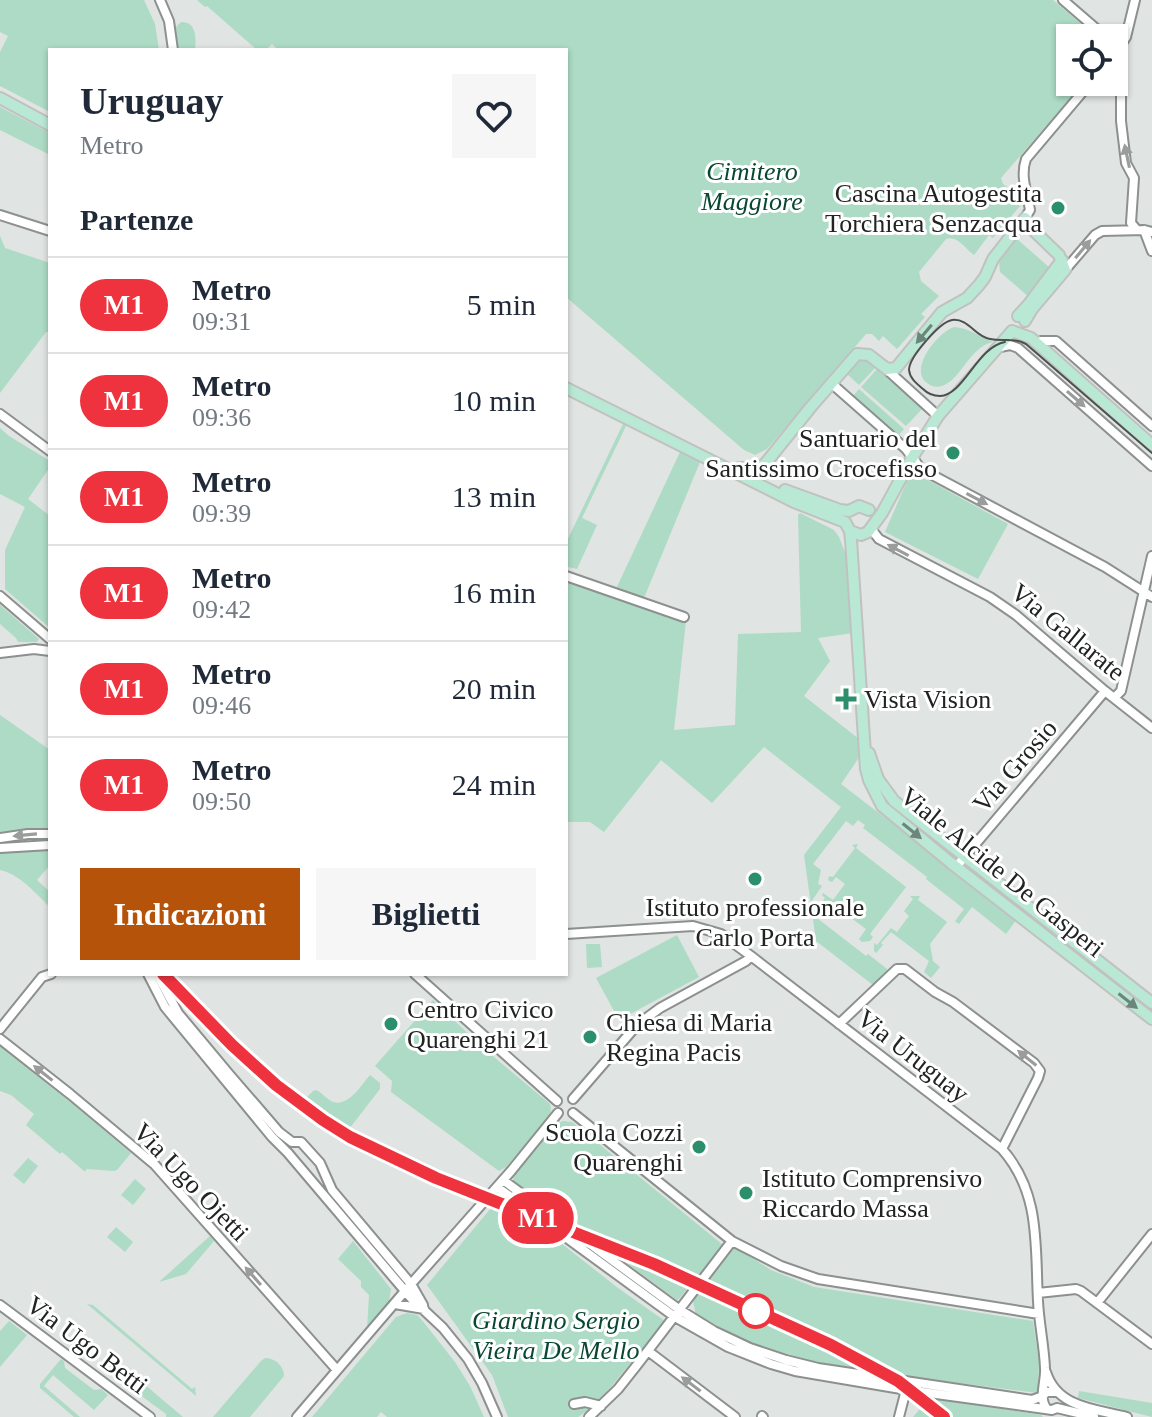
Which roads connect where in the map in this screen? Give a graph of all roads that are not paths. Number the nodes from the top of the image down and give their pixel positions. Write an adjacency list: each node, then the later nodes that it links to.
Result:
1 (160, 0): 6 (street)
2 (1063, 0): 4 (street)
3 (1135, 0): 5 (street)
4 (1091, 24)
5 (1128, 29)
6 (173, 48)
7 (1079, 96): 12 (street)
8 (1121, 96): 14 (street, one-way to 8)
9 (0, 98): 10 (main road)
10 (48, 124)
11 (0, 215): 13 (street)
12 (1027, 215): 16 (main road); 20 (main road, one-way to 20)
13 (48, 230)
14 (1144, 230): 15 (street); 16 (street, one-way to 14)
15 (1152, 251)
16 (1064, 265): 17 (main road)
17 (1020, 325): 18 (main road); 19 (main road)
18 (1034, 341): 26 (street); 27 (main road)
19 (1000, 347): 25 (main road); 30 (street, one-way to 30)
20 (884, 367): 21 (main road); 25 (street)
21 (831, 383): 29 (street); 31 (main road)
22 (568, 386): 31 (main road, Via Gallarate)
23 (568, 386): 32 (main road, Via Gallarate)
24 (0, 414): 28 (street)
25 (938, 416): 29 (main road)
26 (1152, 426)
27 (1152, 445)
28 (48, 450)
29 (912, 458): 33 (main road); 40 (street, one-way to 40)
30 (1152, 466)
31 (739, 468): 35 (main road, Via Gallarate)
32 (794, 502): 35 (main road, Via Gallarate); 38 (main road)
33 (886, 506): 34 (main road, Via Gallarate); 36 (main road)
34 (869, 510): 35 (main road, Via Gallarate); 36 (main road)
35 (848, 521): 36 (main road, Via Gallarate); 38 (main road)
36 (869, 530): 38 (main road); 49 (street, Via Gallarate, one-way to 36)
37 (1152, 556): 40 (street)
38 (852, 558): 52 (main road)
39 (568, 577): 43 (street)
40 (1144, 591): 42 (street); 50 (street)
41 (0, 596): 44 (street)
42 (1152, 597)
43 (684, 617)
44 (41, 632): 45 (street); 46 (street)
45 (48, 637)
46 (34, 649): 47 (street); 48 (street)
47 (48, 651)
48 (0, 653)
49 (1105, 691): 50 (street, Via Gallarate); 57 (street, Via Grosio)
50 (1114, 698): 51 (street, Via Gallarate)
51 (1152, 728)
52 (866, 743): 57 (main road, Viale Alcide De Gasperi); 58 (main road, Viale Alcide De Gasperi, one-way to 58)
53 (48, 834): 54 (street, one-way to 54)
54 (0, 838)
55 (48, 845): 56 (street)
56 (0, 848)
57 (966, 856): 58 (street, Via Grosio); 65 (main road, Viale Alcide De Gasperi)
58 (956, 867): 66 (main road, Viale Alcide De Gasperi, one-way to 66)
59 (568, 934): 60 (street, Via Uruguay)
60 (751, 956): 67 (street, Via Uruguay); 70 (street)
61 (48, 975): 68 (street)
62 (149, 976): 76 (street)
63 (158, 976): 74 (street)
64 (421, 976): 71 (street)
65 (1152, 1003)
66 (1152, 1019)
67 (839, 1024): 75 (street, Via Uruguay); 75 (street, one-way to 67)
68 (0, 1029)
69 (0, 1039): 92 (street, Via Ugo Ojetti, one-way to 69)
70 (573, 1099): 71 (street); 73 (street)
71 (557, 1101): 72 (street)
72 (558, 1113): 73 (street); 79 (street)
73 (573, 1113): 81 (street)
74 (292, 1142): 76 (street); 77 (street)
75 (1002, 1149): 83 (street, Via Uruguay)
76 (288, 1153): 78 (street)
77 (323, 1168): 78 (street); 82 (street)
78 (309, 1178): 82 (street)
79 (500, 1184): 82 (street); 88 (street)
80 (1152, 1234): 84 (street)
81 (732, 1241): 88 (street); 89 (street)
82 (408, 1287): 85 (street); 87 (street)
83 (1038, 1293): 84 (street); 89 (street, Via Uruguay)
84 (1097, 1303): 90 (street)
85 (395, 1304): 87 (street); 92 (street)
86 (0, 1305): 100 (street, Via Ugo Betti)
87 (425, 1309): 102 (street)
88 (677, 1313): 91 (street); 94 (street)
89 (1039, 1314): 93 (street, Via Uruguay)
90 (1152, 1344)
91 (648, 1351): 98 (street); 104 (street, one-way to 91)
92 (337, 1370): 101 (street)
93 (1045, 1371): 95 (street); 96 (street, Via Uruguay)
94 (907, 1386): 96 (street); 99 (street); 105 (street)
95 (1058, 1393): 96 (street); 99 (street); 107 (street)
96 (1043, 1396): 99 (street)
97 (574, 1404): 98 (street)
98 (601, 1406): 103 (street)
99 (1052, 1409): 106 (street)
100 (150, 1417)
101 (297, 1417)
102 (497, 1417)
103 (589, 1417)
104 (735, 1417)
105 (899, 1417)
106 (1094, 1417)
107 (1127, 1417)

